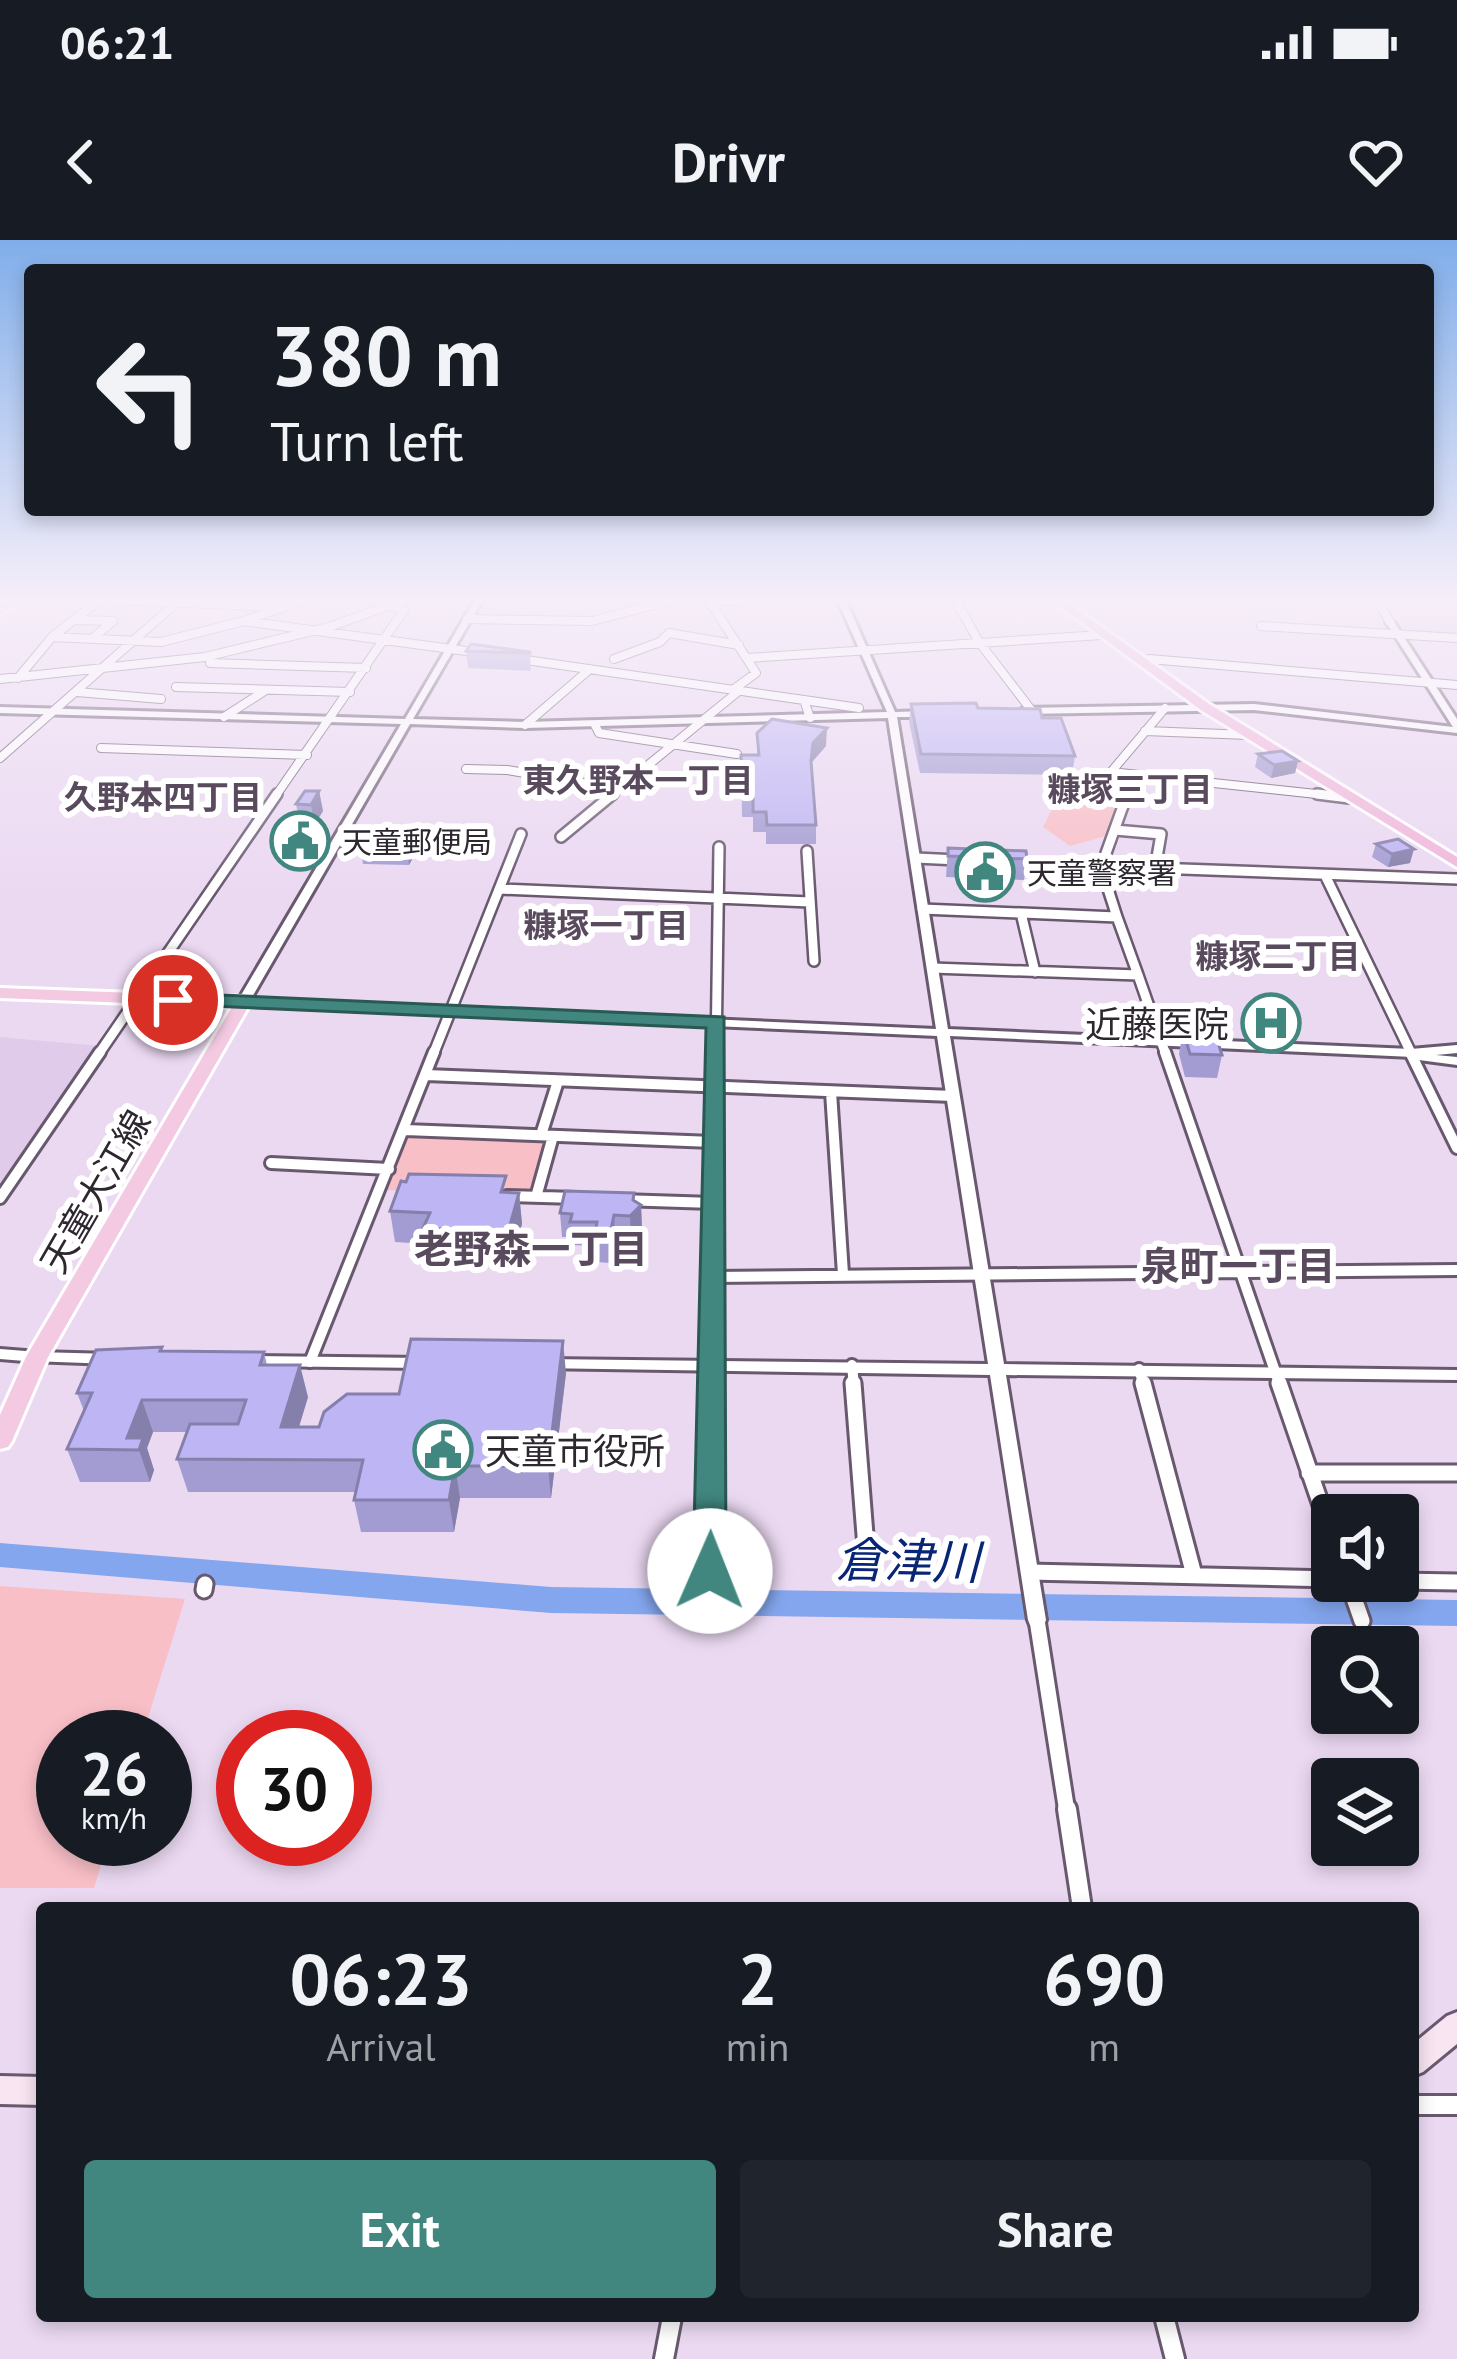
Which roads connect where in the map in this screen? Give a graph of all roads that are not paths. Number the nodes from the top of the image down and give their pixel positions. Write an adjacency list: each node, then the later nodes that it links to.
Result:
1 (73, 695): 21 (street)
2 (111, 695): 14 (street)
3 (258, 695): 25 (street)
4 (348, 695): 27 (street)
5 (425, 695): 29 (street)
6 (560, 695): 30 (street)
7 (732, 695): 28 (street)
8 (770, 695): 15 (street)
9 (883, 695): 24 (street)
10 (1020, 695): 20 (street)
11 (1194, 695): 16 (highway)
12 (1197, 695): 16 (highway)
13 (1436, 695): 32 (street)
14 (161, 699)
15 (804, 700): 17 (street); 26 (street)
16 (1213, 707): 18 (street); 32 (street); 34 (highway); 49 (highway)
17 (860, 708)
18 (1165, 708): 20 (street); 33 (street)
19 (0, 710): 21 (street)
20 (1032, 711): 22 (street)
21 (54, 712): 25 (street); 39 (street)
22 (1009, 712)
23 (939, 714): 24 (street)
24 (892, 715): 26 (street); 50 (street)
25 (224, 717): 27 (street)
26 (810, 718): 28 (street)
27 (329, 721): 29 (street); 38 (street)
28 (701, 722): 31 (street); 35 (street)
29 (408, 724): 30 (street); 70 (street)
30 (525, 725): 31 (street)
31 (595, 725): 35 (street)
32 (1457, 728)
33 (1144, 731): 34 (street); 41 (street)
34 (1249, 735): 43 (highway)
35 (672, 744): 37 (street); 42 (street)
36 (101, 748): 38 (street)
37 (737, 754)
38 (307, 755): 69 (street)
39 (0, 758)
40 (466, 769): 42 (street)
41 (1111, 772): 43 (street); 44 (street)
42 (619, 789): 46 (street)
43 (1349, 798): 53 (highway)
44 (1115, 830): 54 (street); 55 (street)
45 (521, 834): 58 (street)
46 (561, 837)
47 (719, 847): 59 (street)
48 (807, 851): 60 (street)
49 (1457, 853)
50 (916, 858): 51 (street); 61 (street)
51 (978, 861)
52 (999, 862): 54 (street)
53 (1457, 863)
54 (1101, 867): 55 (street); 63 (street)
55 (1154, 869): 56 (street)
56 (1325, 875): 57 (street); 76 (street)
57 (1457, 879)
58 (500, 889): 59 (street); 71 (street)
59 (718, 898): 60 (street); 72 (street)
60 (810, 902): 64 (street)
61 (922, 910): 62 (street); 65 (street)
62 (1021, 914): 63 (street); 66 (street)
63 (1117, 917): 67 (street)
64 (814, 961)
65 (932, 968): 66 (street); 73 (street)
66 (1035, 972): 67 (street)
67 (1138, 975): 74 (street)
68 (0, 993): 69 (main road)
69 (138, 998): 70 (main road); 93 (street)
70 (243, 1002): 71 (street); 101 (main road, 天童大江線)
71 (451, 1012): 72 (street); 78 (street)
72 (717, 1022): 73 (street); 80 (street)
73 (945, 1036): 74 (street); 82 (street)
74 (1160, 1042): 76 (street); 98 (street)
75 (1457, 1049): 76 (street)
76 (1411, 1052): 77 (street); 86 (street)
77 (1457, 1061)
78 (426, 1075): 79 (street); 83 (street)
79 (558, 1081): 80 (street); 84 (street)
80 (714, 1087): 81 (street); 85 (street)
81 (831, 1092): 82 (street); 96 (street)
82 (953, 1096): 97 (street)
83 (405, 1130): 84 (street); 88 (street)
84 (547, 1136): 85 (street); 92 (street)
85 (713, 1142): 94 (street)
86 (1457, 1148)
87 (271, 1162): 88 (street)
88 (389, 1169): 89 (street)
89 (380, 1191): 90 (street); 104 (street)
90 (402, 1192)
91 (491, 1196): 92 (street)
92 (536, 1197): 94 (street)
93 (0, 1198)
94 (713, 1203): 99 (street)
95 (1457, 1270): 98 (street)
96 (843, 1274): 97 (street); 99 (street)
97 (982, 1274): 98 (street); 109 (street)
98 (1240, 1275): 111 (street)
99 (712, 1276): 107 (street)
100 (0, 1354): 101 (street)
101 (37, 1357): 102 (street); 113 (main road, 天童大江線)
102 (132, 1359)
103 (223, 1361): 104 (street)
104 (310, 1361): 105 (street)
105 (452, 1363)
106 (523, 1364): 107 (street)
107 (712, 1365): 108 (street); 117 (street)
108 (852, 1365): 109 (street); 118 (street)
109 (994, 1366): 110 (street); 119 (street)
110 (1139, 1369): 111 (street); 120 (street)
111 (1275, 1372): 112 (street); 114 (street)
112 (1457, 1375)
113 (0, 1441)
114 (1309, 1473): 115 (street); 116 (street)
115 (1457, 1473)
116 (1317, 1494)
117 (710, 1571)
118 (868, 1573)
119 (1030, 1576): 120 (street); 125 (street)
120 (1194, 1576): 121 (street)
121 (1311, 1579)
122 (1419, 1581): 123 (street)
123 (1457, 1582)
124 (1356, 1602): 126 (street)
125 (1037, 1620): 127 (street)
126 (1363, 1621)
127 (1081, 1902)
128 (1457, 2026): 129 (main road)
129 (1419, 2057)
130 (0, 2090): 131 (main road)
131 (36, 2091)
132 (1419, 2105): 133 (street)
133 (1457, 2105)
134 (671, 2322): 136 (street)
135 (1166, 2322): 137 (street)
136 (664, 2359)
137 (1175, 2359)

